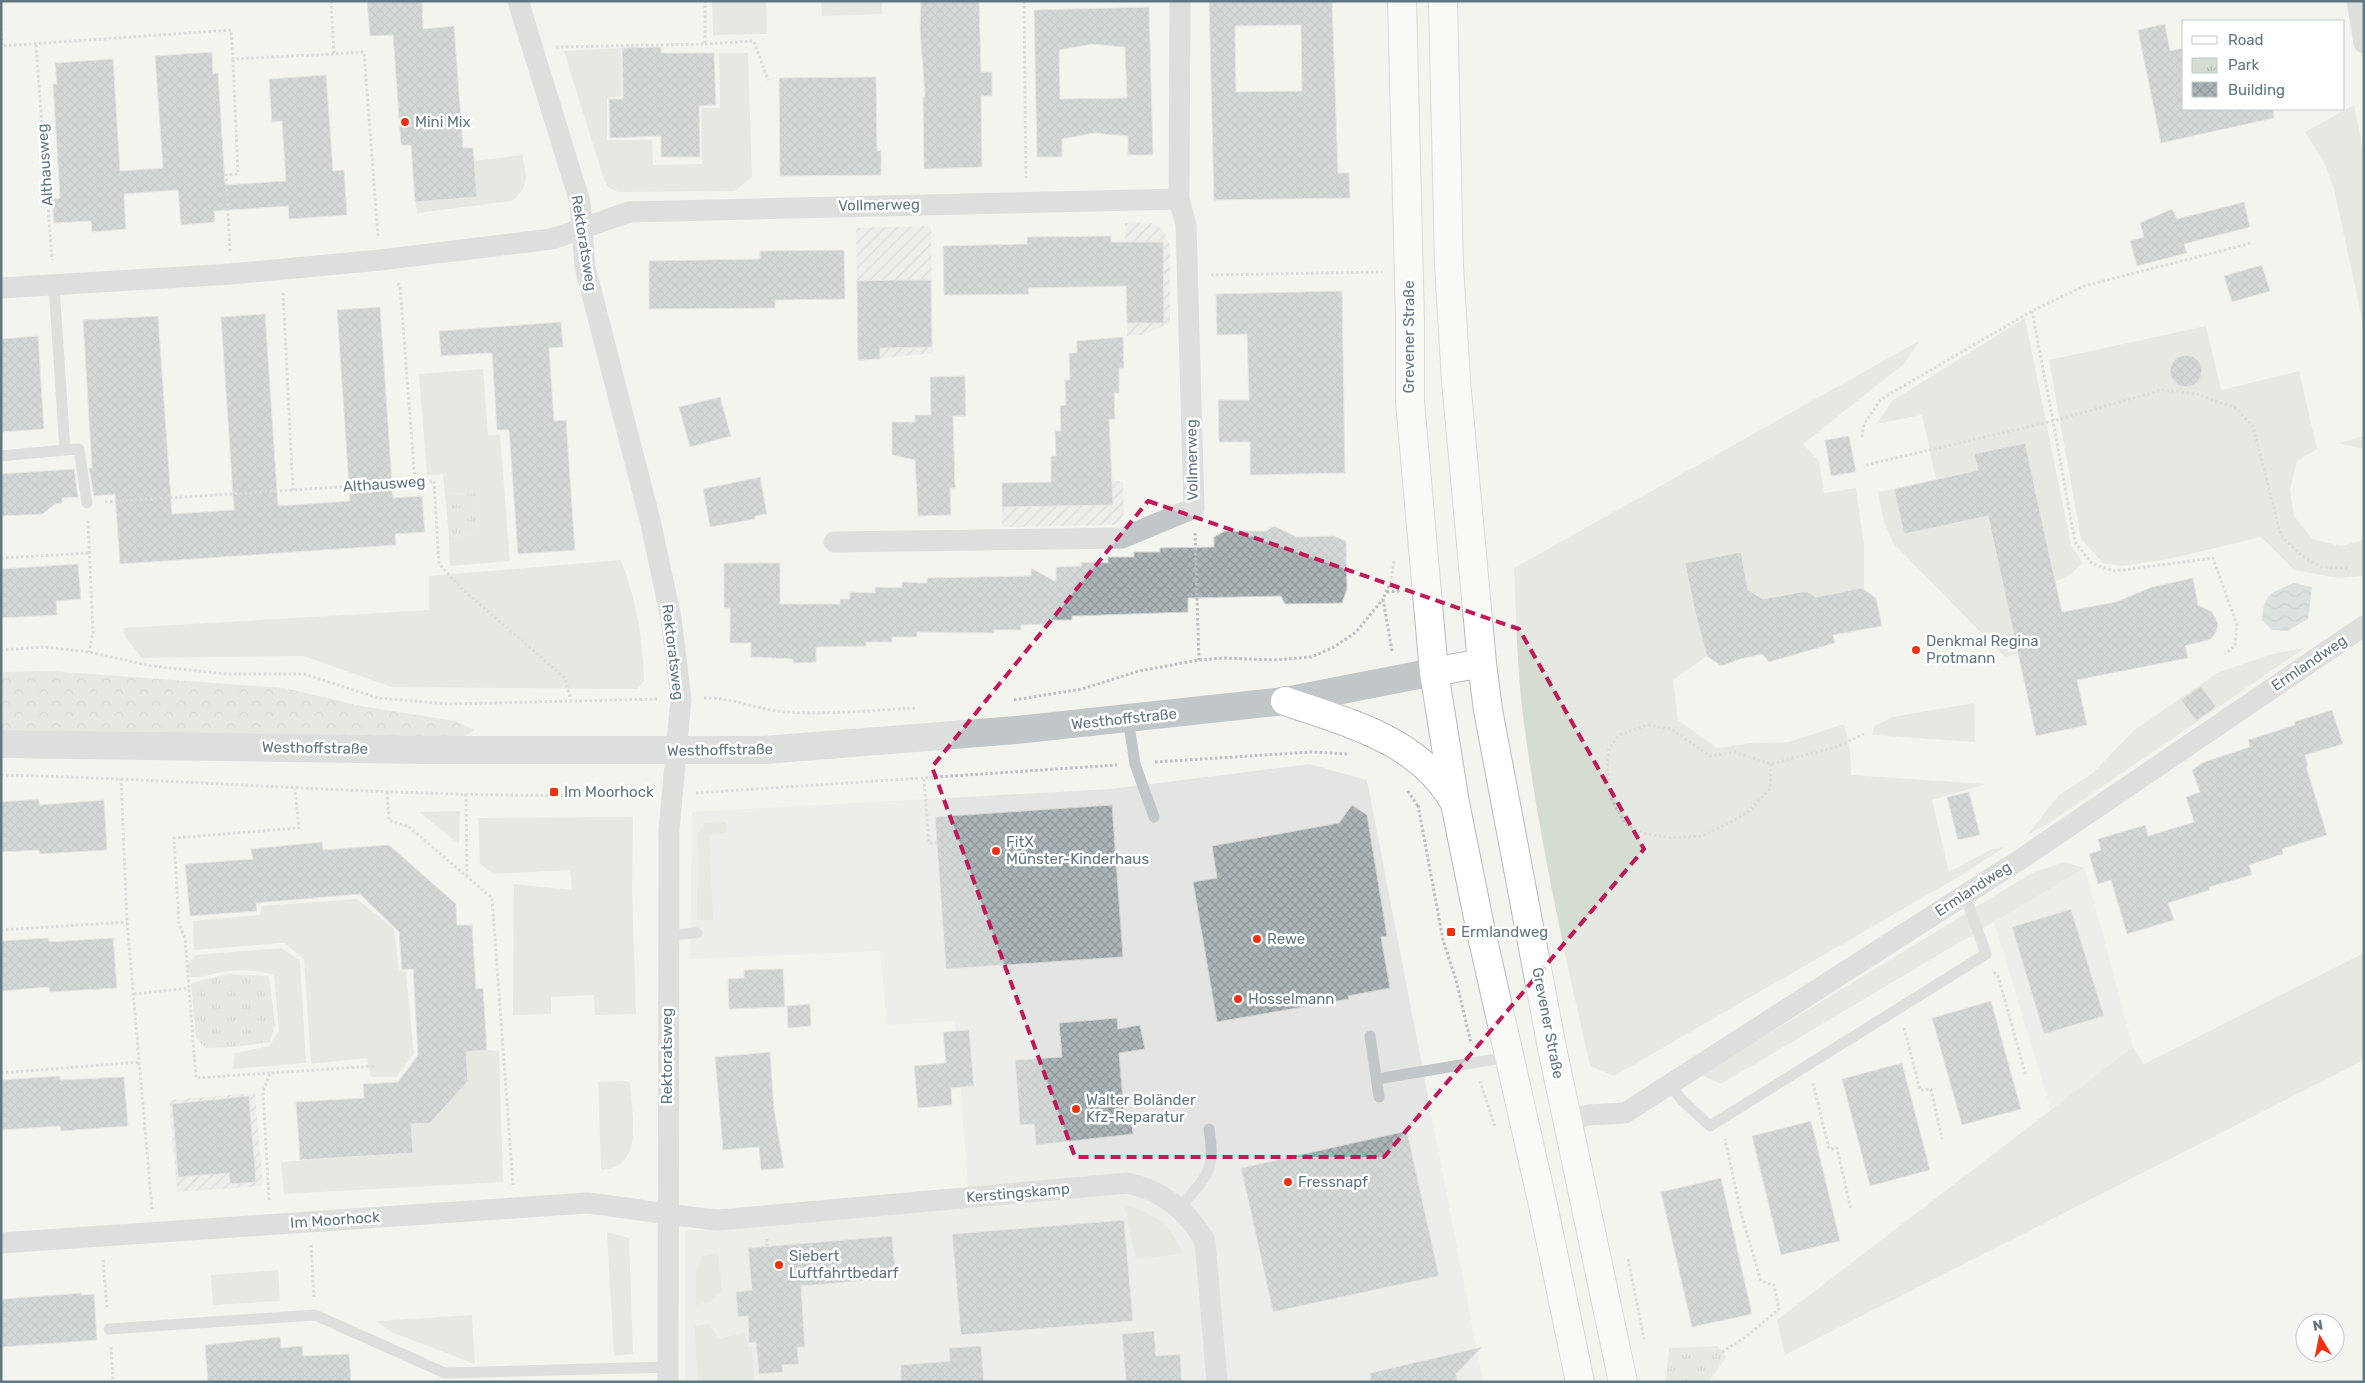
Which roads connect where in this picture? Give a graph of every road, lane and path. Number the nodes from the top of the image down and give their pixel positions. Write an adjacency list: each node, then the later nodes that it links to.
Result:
1 (331, 1): 14 (path)
2 (518, 1): 13 (street, Rektoratsweg)
3 (705, 1): 10 (path)
4 (1024, 1): 18 (path)
5 (1180, 1): 17 (street, Vollmerweg)
6 (1402, 1): 49 (main road, Grevener Straße)
7 (1443, 1): 48 (main road, Grevener Straße)
8 (2357, 1): 11 (street)
9 (1, 28): 12 (path)
10 (705, 44): 13 (path); 16 (path)
11 (2364, 44)
12 (36, 45): 15 (path); 26 (path, Althausweg)
13 (533, 47): 19 (street, Rektoratsweg)
14 (334, 54): 15 (path); 21 (path)
15 (233, 59): 24 (path)
16 (768, 80)
17 (1179, 198): 18 (street, Vollmerweg); 25 (street, Vollmerweg)
18 (1026, 203): 19 (street, Vollmerweg)
19 (581, 228): 21 (street); 50 (street, Rektoratsweg)
20 (2252, 243): 28 (path)
21 (380, 260): 22 (street); 34 (path)
22 (282, 270): 24 (street); 35 (path)
23 (1387, 272): 25 (path)
24 (231, 274): 26 (street)
25 (1188, 275): 37 (street, Vollmerweg)
26 (54, 286): 27 (street); 31 (lane)
27 (1, 288)
28 (2032, 311): 29 (path); 30 (path)
29 (2052, 421): 33 (path); 41 (path); 46 (path)
30 (1862, 437)
31 (65, 450): 32 (lane); 36 (lane)
32 (1, 456)
33 (1866, 465)
34 (415, 482): 35 (path, Althausweg); 51 (path, Althausweg)
35 (293, 490): 36 (path, Althausweg)
36 (87, 502): 39 (path)
37 (1194, 508): 38 (street, Vollmerweg); 47 (path)
38 (834, 542)
39 (89, 553): 40 (path); 45 (path)
40 (1, 558)
41 (2348, 568)
42 (1384, 599): 47 (path)
43 (2364, 626): 74 (street, Ermlandweg)
44 (1, 650): 45 (path)
45 (89, 652): 51 (path)
46 (2225, 654)
47 (1199, 660): 52 (path)
48 (1482, 664): 49 (main road); 96 (main road, Grevener Straße)
49 (1434, 672): 53 (street, Westhoffstraße); 70 (main road, Grevener Straße)
50 (681, 699): 51 (path); 54 (path); 58 (street, Rektoratsweg)
51 (571, 701)
52 (1008, 701)
53 (1285, 701): 55 (street, Westhoffstraße); 70 (main road)
54 (924, 707)
55 (1128, 718): 58 (street, Westhoffstraße); 60 (lane)
56 (1864, 734): 61 (path)
57 (1, 744): 58 (street, Westhoffstraße)
58 (677, 751): 69 (street, Rektoratsweg)
59 (1356, 756): 60 (path)
60 (1135, 764): 64 (path); 71 (lane)
61 (1771, 764): 61 (path)
62 (1, 775): 63 (path)
63 (121, 778): 66 (path); 75 (path)
64 (924, 778): 69 (path); 72 (path)
65 (1404, 787): 86 (path)
66 (295, 789): 67 (path); 80 (path)
67 (387, 792): 68 (path); 73 (path)
68 (466, 794): 69 (path); 73 (path)
69 (673, 794): 78 (street, Rektoratsweg)
70 (1455, 803): 84 (main road, Grevener Straße)
71 (1154, 817)
72 (936, 843)
73 (467, 877): 101 (path)
74 (1965, 895): 79 (lane); 93 (street, Ermlandweg)
75 (127, 922): 76 (path); 81 (path)
76 (1, 930)
77 (697, 933): 78 (lane)
78 (667, 935): 103 (street, Rektoratsweg)
79 (1981, 958): 82 (lane); 91 (path)
80 (189, 988): 81 (path); 89 (path)
81 (134, 994): 85 (path)
82 (1899, 1009): 87 (lane); 99 (path)
83 (1370, 1036): 92 (lane)
84 (1508, 1057): 86 (lane); 113 (main road, Grevener Straße)
85 (140, 1062): 90 (path); 106 (path)
86 (1476, 1064): 92 (lane); 98 (path)
87 (1809, 1064): 95 (lane); 102 (path)
88 (375, 1066): 89 (path)
89 (270, 1072): 105 (path)
90 (1, 1074)
91 (2026, 1076)
92 (1377, 1079): 94 (lane)
93 (1669, 1084): 95 (lane); 96 (street, Ermlandweg)
94 (1379, 1097)
95 (1721, 1119): 110 (path)
96 (1568, 1121): 114 (main road, Grevener Straße)
97 (1210, 1129): 100 (lane)
98 (1496, 1133)
99 (1942, 1139)
100 (1180, 1207): 103 (street, Kerstingskamp); 112 (street, Kerstingskamp)
101 (515, 1208): 103 (street, Im Moorhock); 104 (street, Im Moorhock)
102 (1850, 1210)
103 (667, 1215): 111 (street, Rektoratsweg)
104 (310, 1222): 105 (street, Im Moorhock); 108 (path)
105 (270, 1225): 106 (street, Im Moorhock)
106 (154, 1232): 107 (street, Im Moorhock)
107 (1, 1243)
108 (315, 1315): 109 (lane); 111 (lane)
109 (109, 1330)
110 (1722, 1352)
111 (668, 1374)
112 (1217, 1382)
113 (1580, 1382)
114 (1623, 1382)

